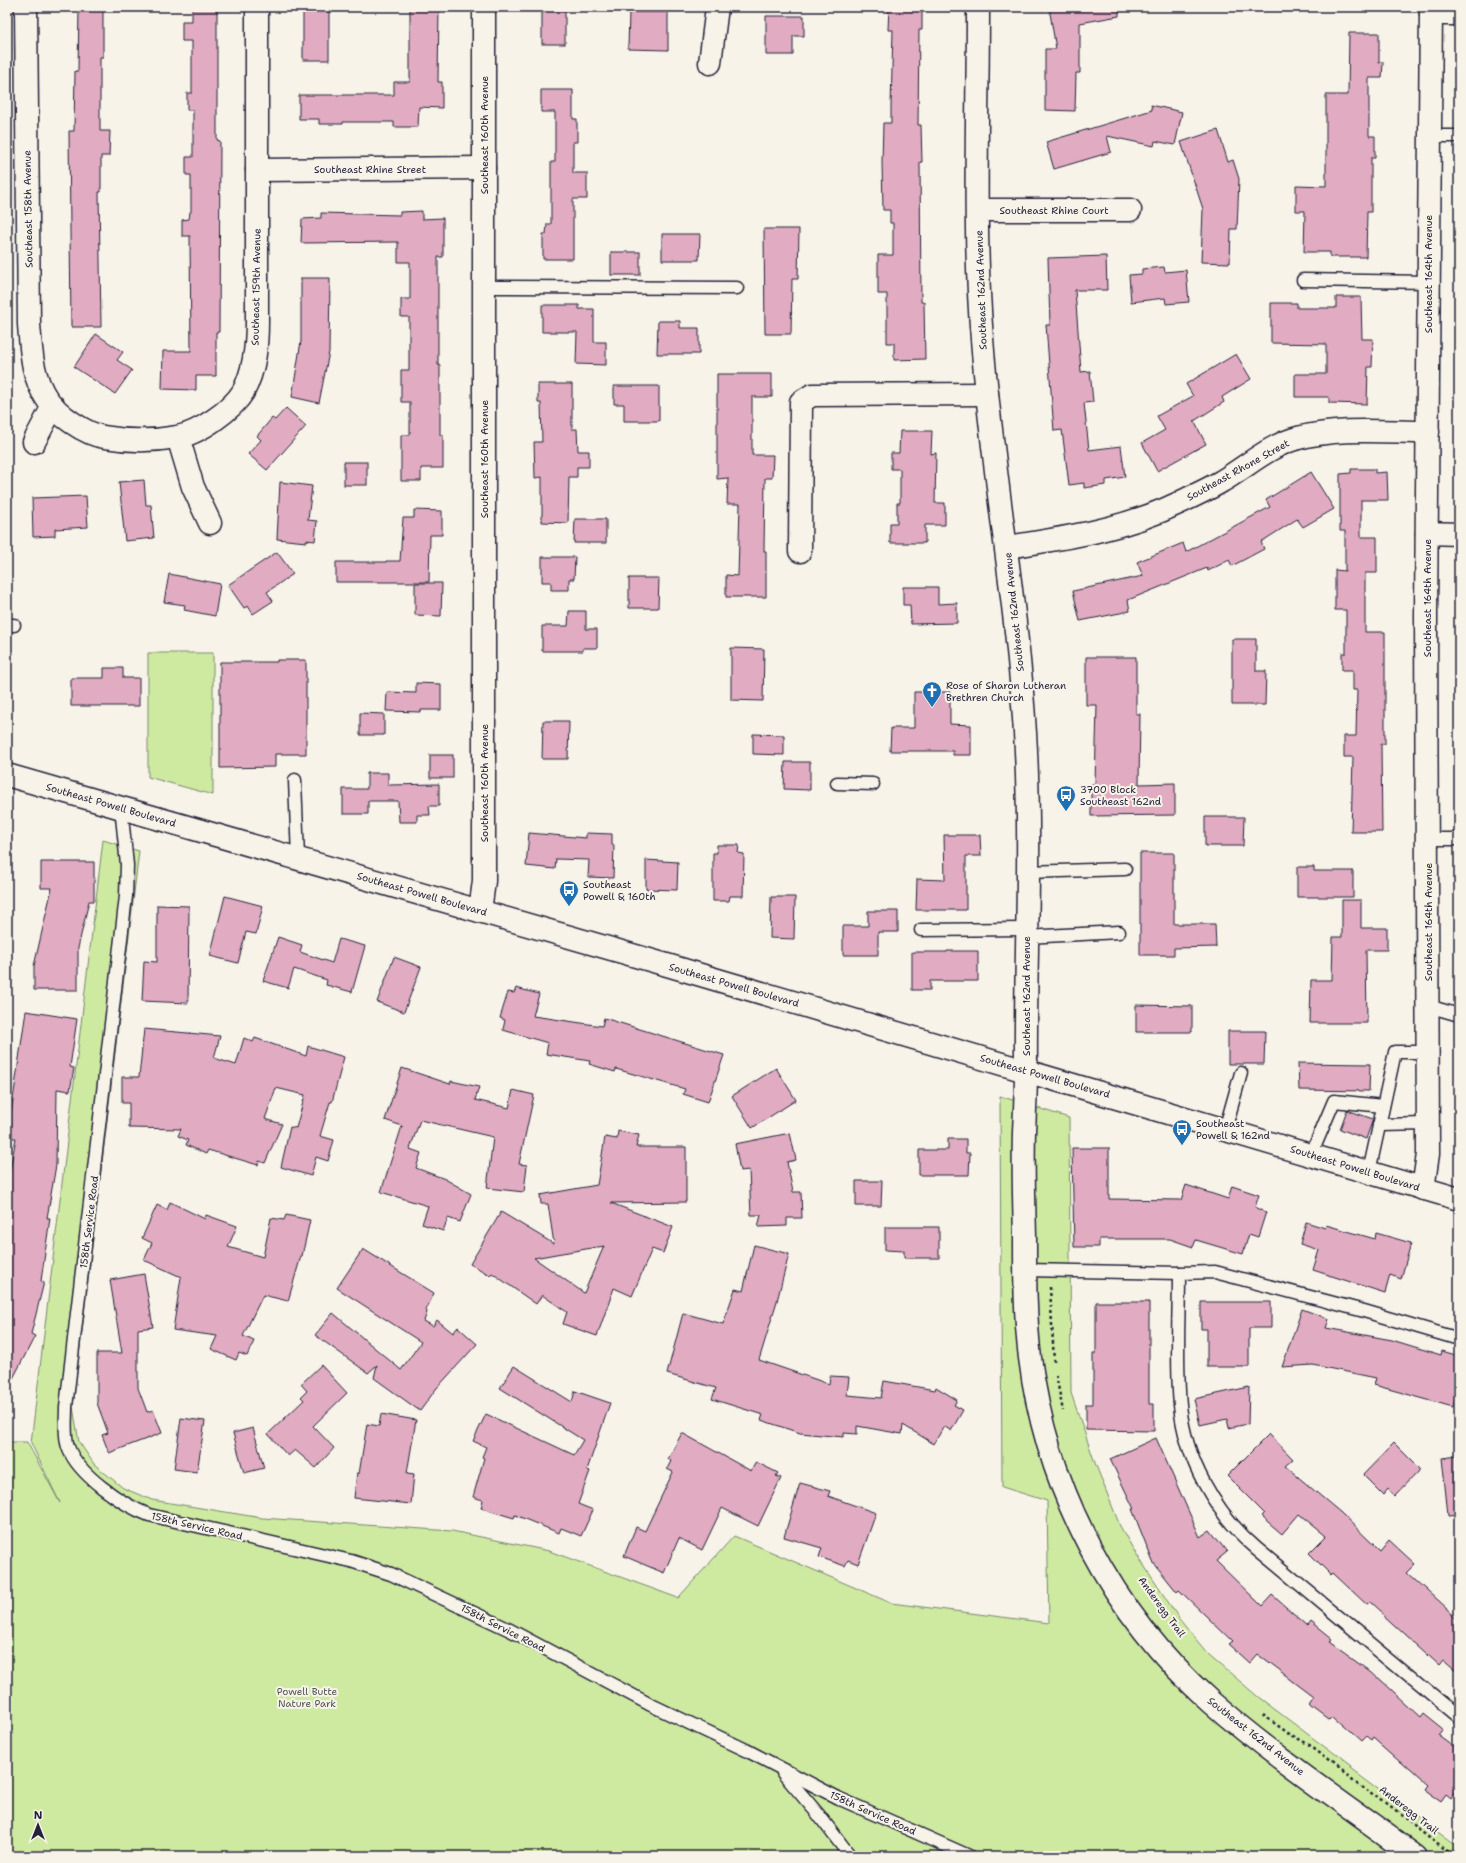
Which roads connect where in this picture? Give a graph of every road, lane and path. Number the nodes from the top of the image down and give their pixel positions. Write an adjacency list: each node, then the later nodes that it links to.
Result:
1 (26, 7): 20 (street, Southeast 158th Avenue)
2 (257, 7): 12 (street, Southeast 159th Avenue)
3 (484, 7): 11 (street, Southeast 160th Avenue)
4 (717, 7): 8 (street)
5 (978, 7): 13 (street, Southeast 162nd Avenue)
6 (1431, 10): 7 (street); 9 (street, Southeast 164th Avenue)
7 (1459, 14)
8 (710, 62)
9 (1429, 136): 10 (lane); 16 (street, Southeast 164th Avenue)
10 (1459, 136)
11 (484, 168): 12 (street, Southeast Rhine Street); 17 (street, Southeast 160th Avenue)
12 (257, 170): 22 (street, Southeast 159th Avenue)
13 (978, 210): 14 (street, Southeast Rhine Court); 19 (street, Southeast 162nd Avenue)
14 (1130, 210)
15 (1303, 280): 16 (lane)
16 (1428, 282): 21 (street, Southeast 164th Avenue)
17 (484, 287): 18 (lane); 39 (street, Southeast 160th Avenue)
18 (737, 288)
19 (987, 394): 27 (street, Southeast 162nd Avenue); 28 (street)
20 (53, 406): 22 (street, Southeast 158th Avenue); 23 (street)
21 (1428, 432): 25 (street, Southeast 164th Avenue); 27 (street, Southeast Rhone Street)
22 (178, 437): 24 (street)
23 (34, 442)
24 (210, 523)
25 (1427, 532): 26 (street); 34 (street, Southeast 164th Avenue)
26 (1459, 534)
27 (1007, 547): 38 (street, Southeast 162nd Avenue)
28 (800, 551)
29 (7, 774): 33 (street, Southeast Powell Boulevard)
30 (295, 780): 36 (lane)
31 (837, 783): 32 (lane)
32 (873, 784)
33 (121, 807): 36 (street, Southeast Powell Boulevard); 65 (lane, 158th Service Road)
34 (1428, 839): 35 (lane); 43 (street, Southeast 164th Avenue)
35 (1459, 839)
36 (298, 858): 39 (street, Southeast Powell Boulevard)
37 (1125, 868): 38 (lane)
38 (1027, 872): 42 (street, Southeast 162nd Avenue)
39 (480, 911): 46 (street, Southeast Powell Boulevard)
40 (921, 930): 42 (lane)
41 (1119, 932): 42 (lane)
42 (1027, 933): 46 (street, Southeast 162nd Avenue)
43 (1428, 1006): 44 (lane); 45 (street, Southeast 164th Avenue)
44 (1459, 1016)
45 (1428, 1052): 48 (lane); 49 (street, Southeast 164th Avenue)
46 (1026, 1070): 51 (street, Southeast Powell Boulevard); 56 (street, Southeast 162nd Avenue)
47 (1241, 1074): 51 (lane)
48 (1383, 1106): 50 (lane); 52 (lane)
49 (1428, 1124): 50 (lane); 54 (street, Southeast 164th Avenue)
50 (1379, 1125): 53 (lane)
51 (1225, 1130): 52 (street, Southeast Powell Boulevard)
52 (1311, 1155): 53 (street, Southeast Powell Boulevard)
53 (1369, 1172): 54 (street, Southeast Powell Boulevard)
54 (1424, 1189): 55 (street, Southeast Powell Boulevard)
55 (1459, 1199)
56 (1025, 1270): 57 (lane); 68 (street, Southeast 162nd Avenue)
57 (1049, 1271): 58 (lane); 60 (path)
58 (1179, 1273): 59 (lane); 64 (lane)
59 (1459, 1339)
60 (1055, 1365)
61 (1055, 1370): 62 (path)
62 (1065, 1418)
63 (1258, 1712): 69 (path, Anderegg Trail)
64 (1459, 1717)
65 (778, 1768): 66 (lane, 158th Service Road); 67 (lane, 158th Service Road)
66 (850, 1856)
67 (969, 1856)
68 (1415, 1856)
69 (1454, 1856)

